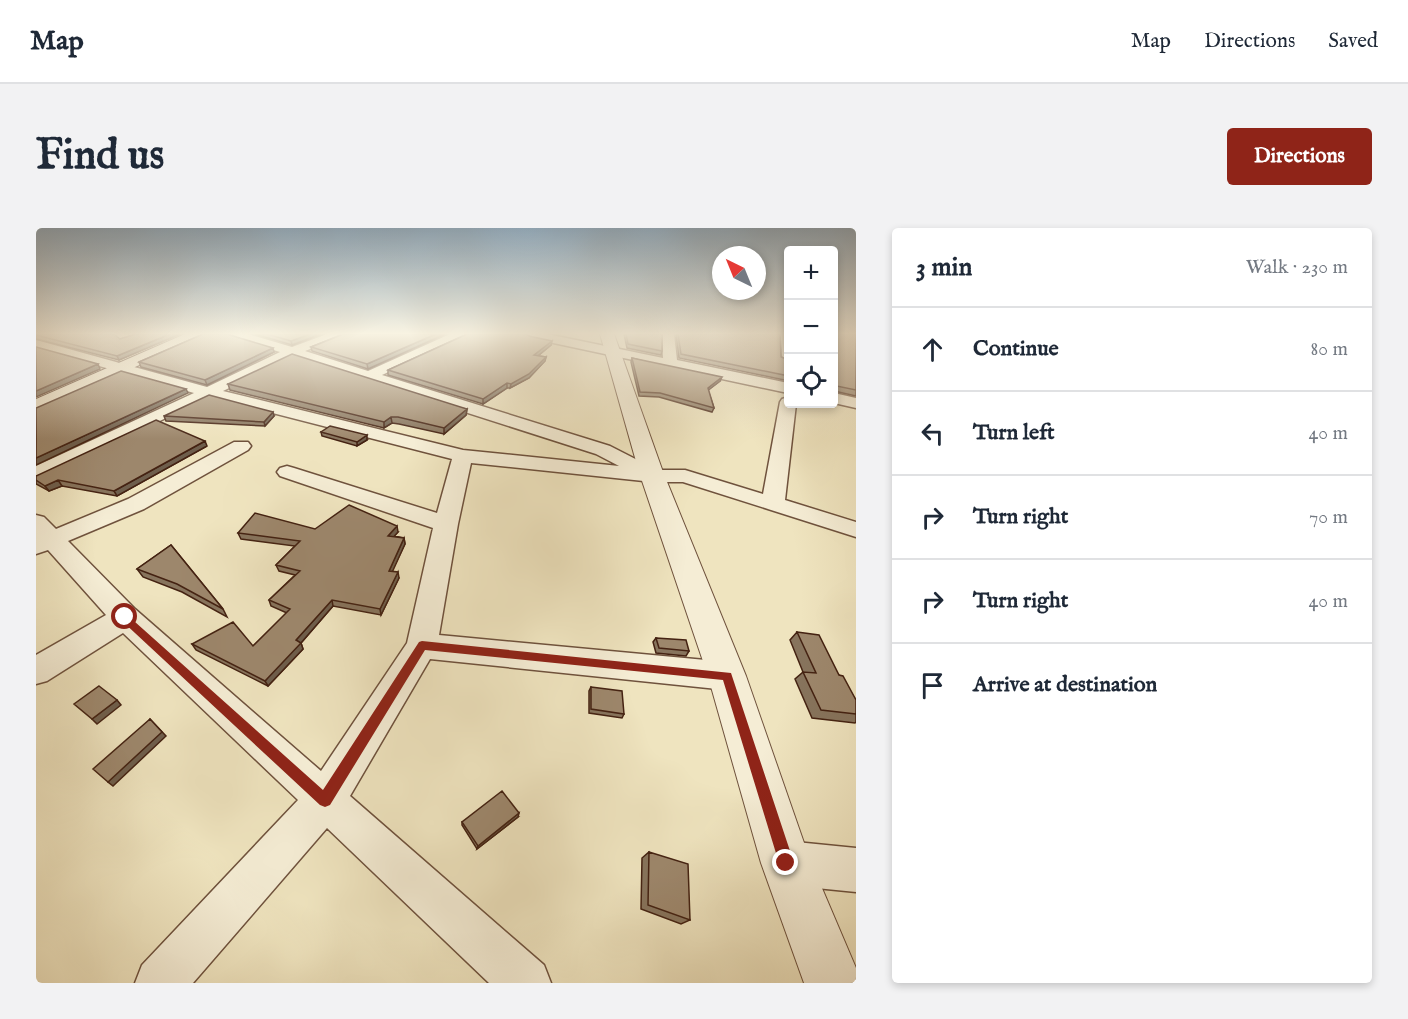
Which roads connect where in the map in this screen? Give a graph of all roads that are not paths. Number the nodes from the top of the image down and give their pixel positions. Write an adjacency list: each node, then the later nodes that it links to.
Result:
1 (116, 369): 13 (street)
2 (124, 369): 10 (street)
3 (256, 369): 10 (street)
4 (347, 369): 8 (street)
5 (384, 369): 8 (street)
6 (619, 369): 19 (street)
7 (703, 369): 9 (street)
8 (369, 376): 19 (street)
9 (784, 387)
10 (209, 392): 16 (street); 18 (street)
11 (838, 399): 12 (street)
12 (856, 404)
13 (36, 406)
14 (788, 408): 20 (street)
15 (241, 446): 23 (street)
16 (463, 456): 19 (street); 21 (street)
17 (287, 472): 21 (street)
18 (36, 474)
19 (653, 476): 20 (street); 27 (street)
20 (772, 503): 22 (street)
21 (446, 524): 25 (street)
22 (856, 530)
23 (41, 535): 24 (street)
24 (125, 617): 26 (street); 28 (street)
25 (422, 645): 27 (street); 28 (street)
26 (36, 672)
27 (727, 676): 29 (street)
28 (325, 800): 31 (street); 32 (street)
29 (786, 863): 30 (street); 33 (street)
30 (856, 870)
31 (160, 983)
32 (526, 983)
33 (833, 983)

